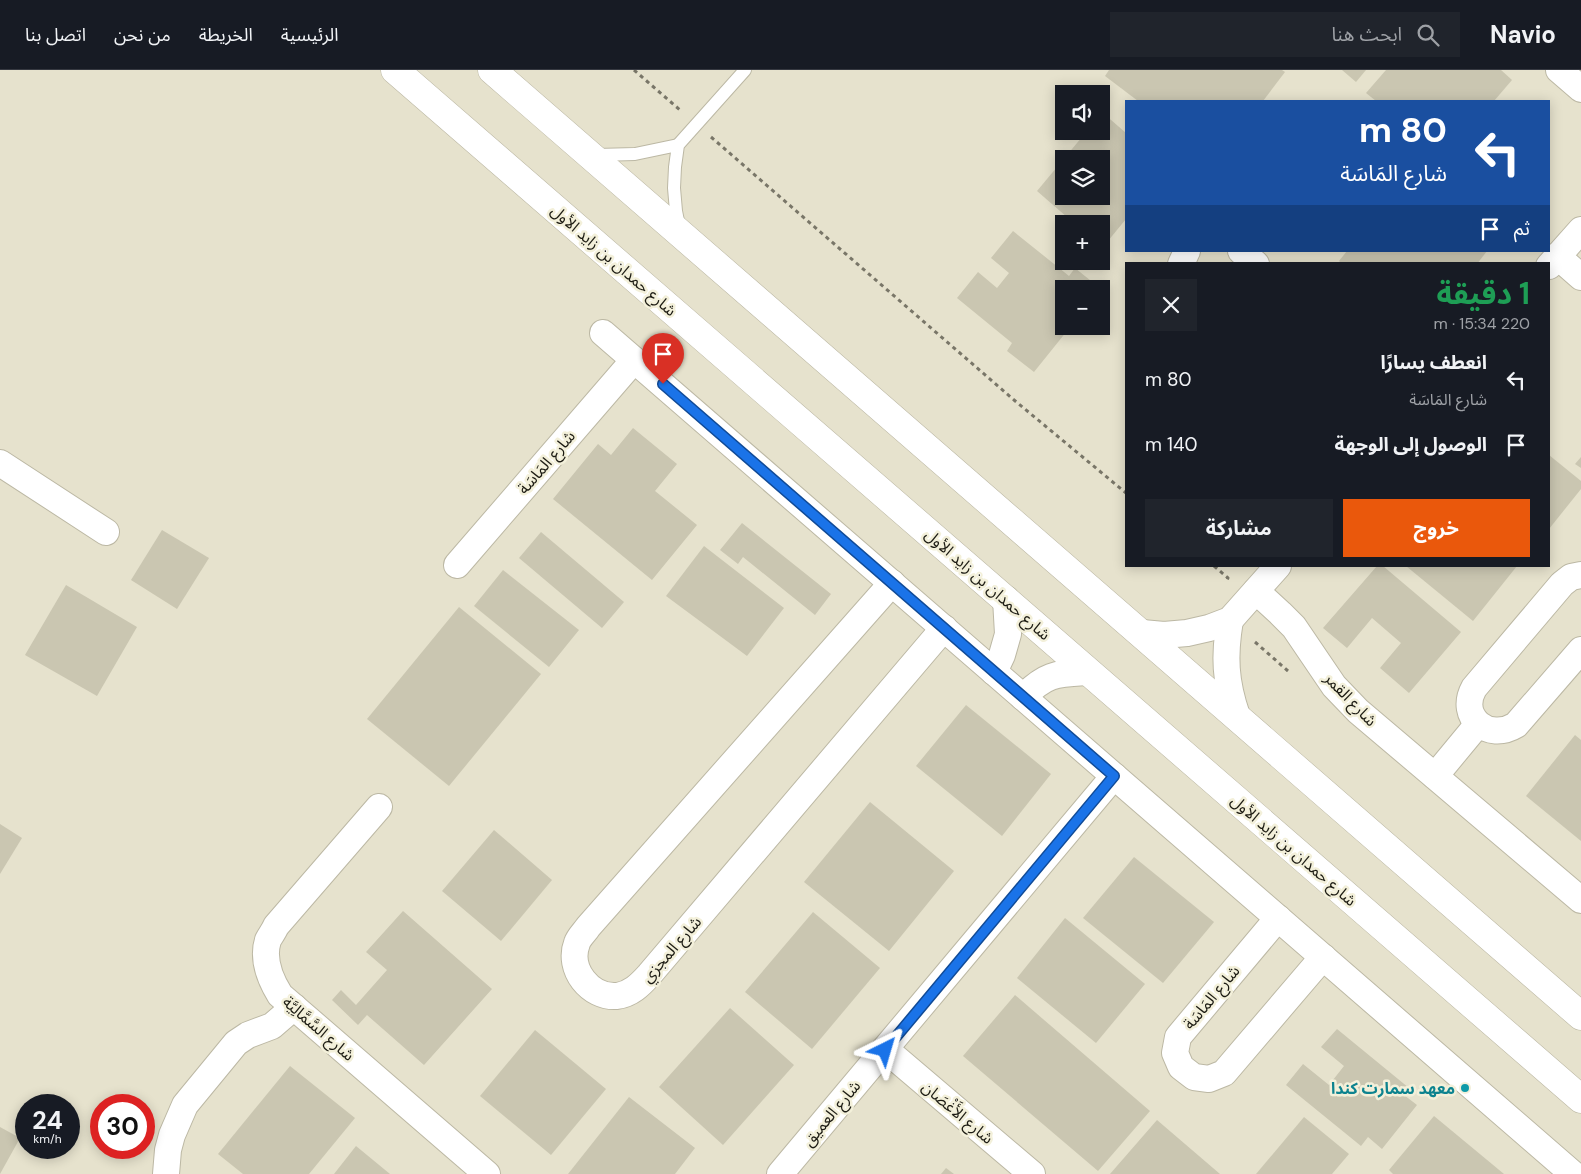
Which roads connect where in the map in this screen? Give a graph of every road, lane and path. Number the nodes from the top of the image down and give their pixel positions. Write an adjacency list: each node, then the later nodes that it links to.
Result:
1 (395, 70): 26 (main road, شارع حمدان بن زايد الأول)
2 (492, 70): 9 (main road)
3 (634, 70): 7 (path)
4 (745, 70): 7 (lane)
5 (1559, 70): 6 (street)
6 (1581, 89)
7 (696, 124): 8 (lane); 19 (path)
8 (678, 145): 9 (lane); 11 (lane)
9 (590, 155): 11 (main road)
10 (1581, 230): 13 (street)
11 (681, 233): 29 (main road)
12 (1242, 252): 14 (street)
13 (1553, 261): 15 (street)
14 (1254, 262)
15 (1581, 277)
16 (603, 333): 17 (street)
17 (634, 360): 21 (street, شارع المَاسَة); 24 (street)
18 (0, 463): 20 (street)
19 (1125, 493)
20 (106, 532)
21 (457, 565)
22 (1277, 567): 25 (street)
23 (1581, 575): 35 (street)
24 (892, 583): 28 (street); 28 (street, شارع المجزي)
25 (1256, 592): 27 (street); 37 (street, شارع القمر)
26 (1006, 600): 31 (street); 32 (main road, شارع حمدان بن زايد الأول)
27 (1230, 620): 29 (street); 34 (street)
28 (944, 628): 31 (street)
29 (1142, 633): 34 (main road)
30 (1581, 650): 35 (street)
31 (994, 672): 33 (street)
32 (1089, 672): 33 (street); 45 (main road, شارع حمدان بن زايد الأول)
33 (1023, 697): 36 (street)
34 (1237, 716): 43 (main road)
35 (1478, 724): 37 (street)
36 (1114, 776): 40 (street); 44 (street, شارع العميق)
37 (1436, 776): 39 (street, شارع القمر)
38 (379, 807): 42 (street, شارع السَّمَّالِيَّة)
39 (1581, 900)
40 (1278, 918): 41 (street); 41 (street, شارع المَاسَة)
41 (1323, 957): 50 (street)
42 (294, 1007): 46 (street); 47 (street, شارع السَّمَّالِيَّة)
43 (1581, 1016)
44 (885, 1050): 48 (street, شارع العميق); 49 (street, شارع الأَغْصَان)
45 (1581, 1099)
46 (166, 1174)
47 (487, 1174)
48 (780, 1174)
49 (1032, 1174)
50 (1572, 1174)

